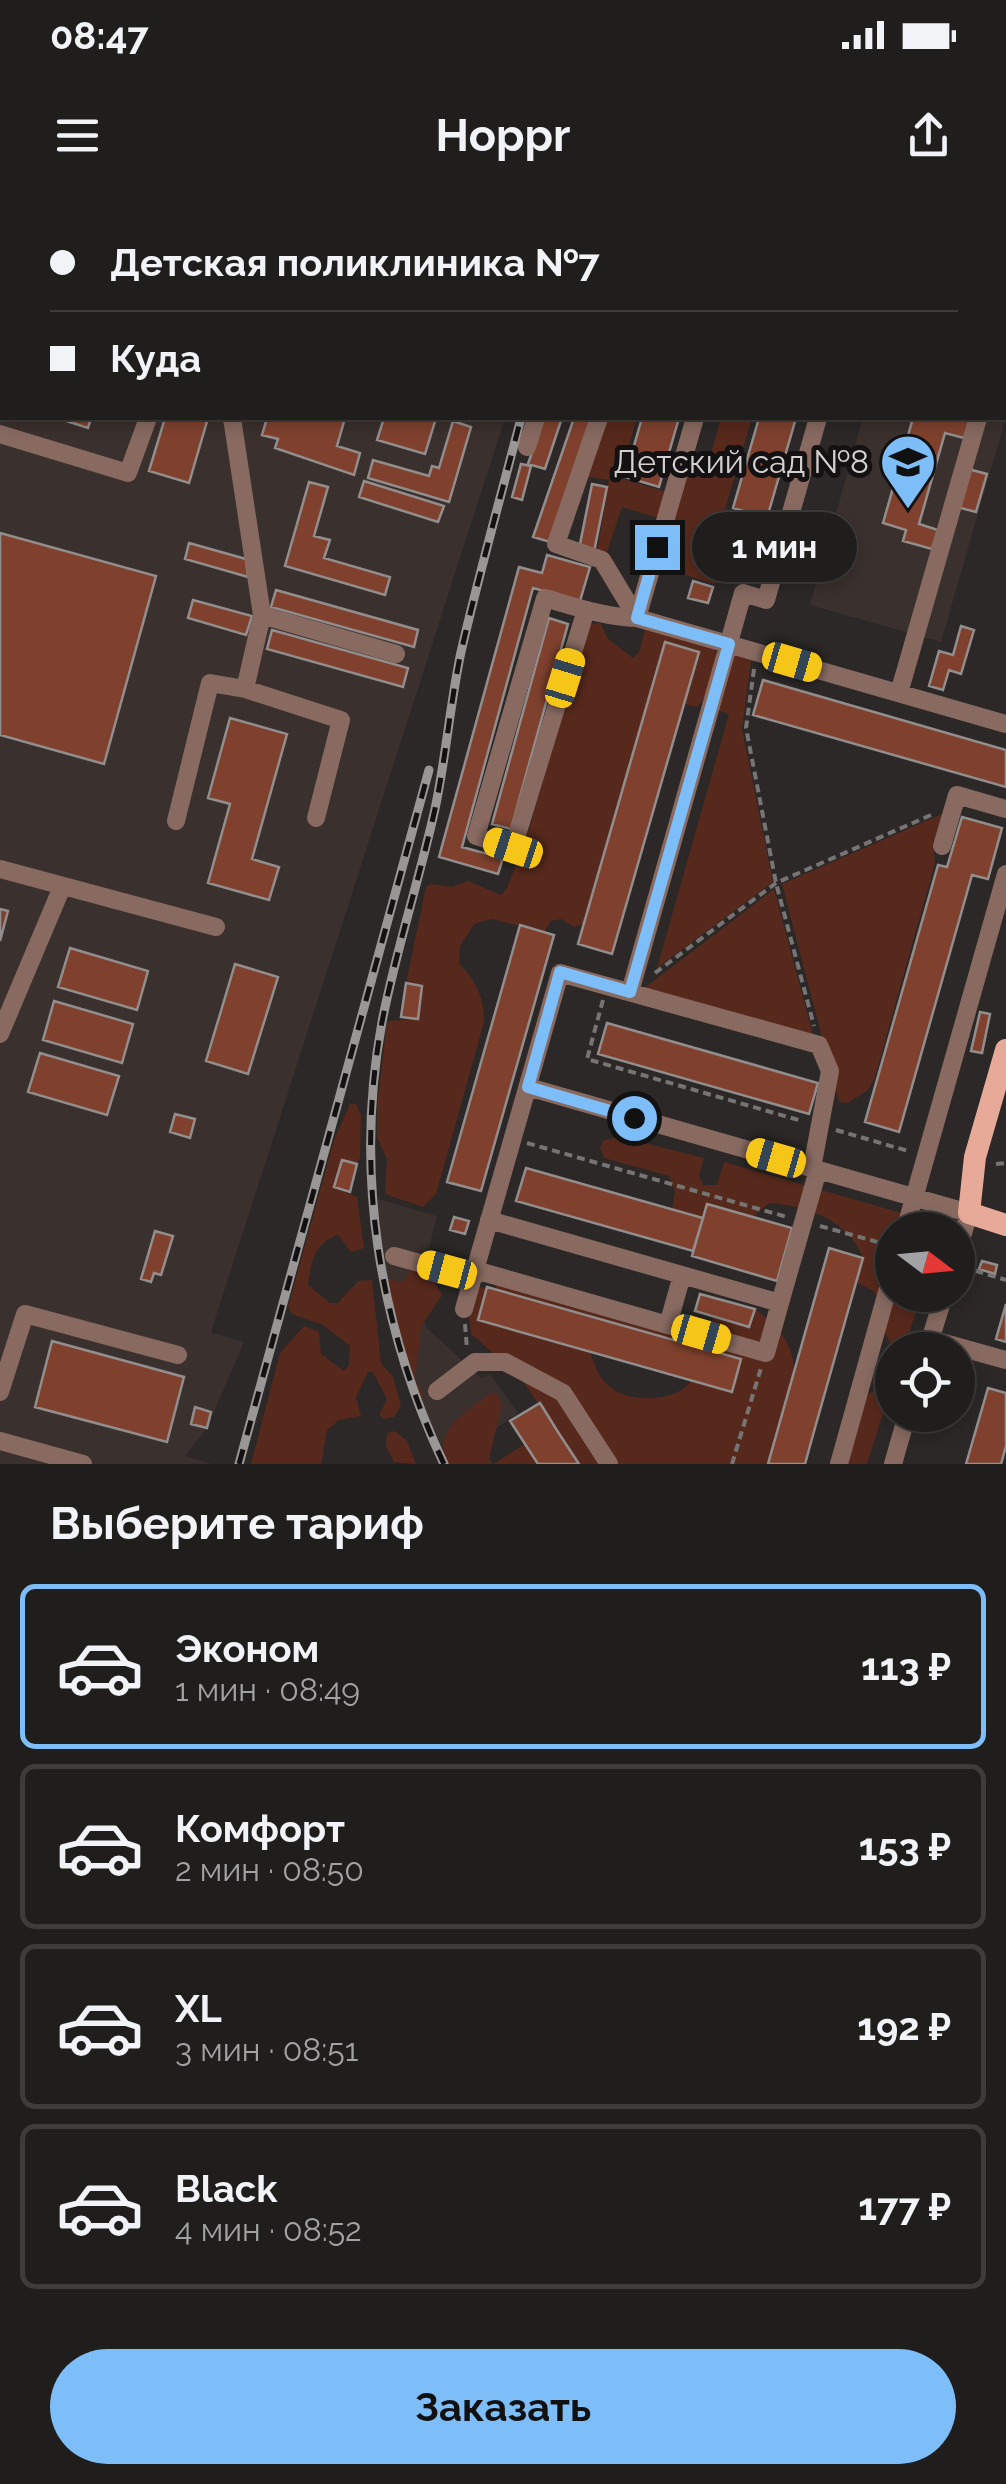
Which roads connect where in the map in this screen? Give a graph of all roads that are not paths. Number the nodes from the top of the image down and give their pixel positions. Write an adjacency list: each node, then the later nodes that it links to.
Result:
1 (147, 420): 8 (street)
2 (232, 420): 11 (street)
3 (535, 420): 9 (street)
4 (597, 420): 12 (street)
5 (694, 420): 12 (street)
6 (817, 420): 13 (street)
7 (977, 420): 16 (street)
8 (0, 434)
9 (527, 447)
10 (586, 610): 10 (street); 12 (street)
11 (262, 616): 14 (street); 15 (street)
12 (637, 618): 13 (street)
13 (729, 644): 16 (street); 26 (street)
14 (396, 654)
15 (245, 689): 19 (street); 20 (street)
16 (898, 693): 17 (street)
17 (1006, 724)
18 (1006, 809): 21 (street)
19 (316, 818)
20 (176, 822)
21 (942, 846)
22 (0, 869): 24 (street)
23 (1006, 874): 31 (street)
24 (62, 887): 25 (street); 27 (street)
25 (216, 928)
26 (630, 992): 29 (street); 30 (street)
27 (0, 1034)
28 (1006, 1050): 34 (main road)
29 (528, 1087): 30 (street); 36 (street)
30 (815, 1169): 31 (street); 41 (street)
31 (914, 1198): 32 (street); 33 (street)
32 (910, 1212)
33 (962, 1212)
34 (969, 1212)
35 (975, 1216): 37 (main road)
36 (489, 1220): 39 (street); 40 (street)
37 (1006, 1224)
38 (394, 1256): 39 (street)
39 (474, 1274): 42 (street); 44 (street)
40 (682, 1275): 41 (street); 44 (street)
41 (780, 1303): 44 (street)
42 (464, 1309)
43 (881, 1312): 54 (street)
44 (668, 1325)
45 (975, 1354): 47 (street)
46 (178, 1355): 49 (street)
47 (1006, 1360)
48 (437, 1391): 53 (street)
49 (0, 1392)
50 (902, 1432): 55 (street)
51 (0, 1441): 52 (street)
52 (83, 1464)
53 (609, 1464)
54 (838, 1464)
55 (893, 1464)

